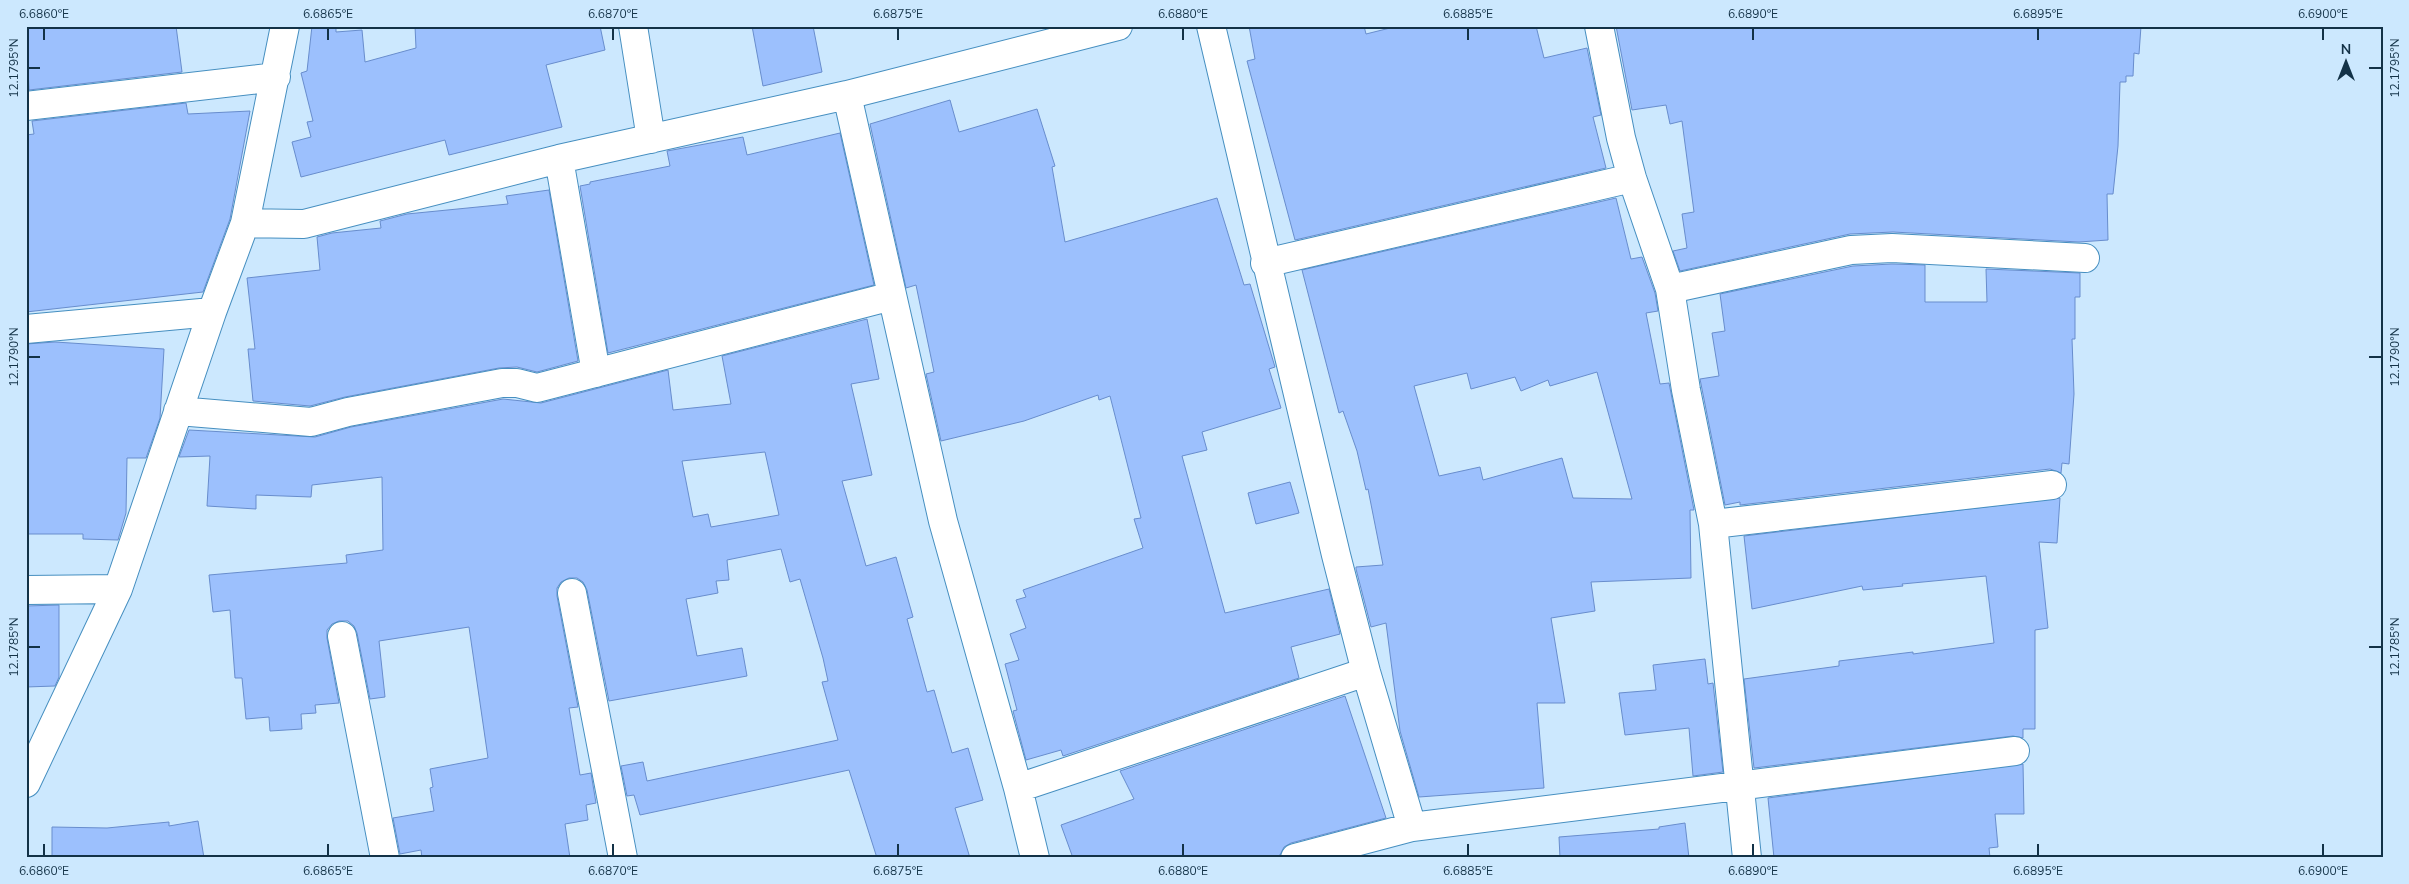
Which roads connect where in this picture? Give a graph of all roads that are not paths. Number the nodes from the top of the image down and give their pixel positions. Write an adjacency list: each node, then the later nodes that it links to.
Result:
1 (284, 26): 6 (street)
2 (633, 26): 9 (street)
3 (1118, 26): 7 (street)
4 (1211, 26): 14 (street)
5 (1599, 26): 11 (street)
6 (276, 77): 8 (street); 12 (street)
7 (847, 95): 9 (street); 16 (street)
8 (26, 106)
9 (650, 139): 10 (street)
10 (559, 159): 12 (street); 19 (street)
11 (1632, 178): 14 (street); 15 (street)
12 (245, 223): 17 (street)
13 (2085, 258): 15 (street)
14 (1266, 263): 27 (street)
15 (1670, 289): 22 (street)
16 (892, 296): 19 (street); 31 (street)
17 (212, 312): 18 (street); 20 (street)
18 (26, 328)
19 (596, 373): 20 (street)
20 (178, 411): 23 (street)
21 (2052, 485): 22 (street)
22 (1713, 524): 30 (street)
23 (118, 589): 24 (street); 29 (street)
24 (26, 590)
25 (572, 593): 34 (street)
26 (342, 636): 33 (street)
27 (1366, 672): 31 (street); 32 (street)
28 (2016, 751): 30 (street)
29 (26, 783)
30 (1739, 784): 32 (street); 37 (street)
31 (1018, 788): 35 (street)
32 (1412, 827): 36 (street)
33 (385, 858)
34 (623, 858)
35 (1035, 858)
36 (1295, 858)
37 (1747, 858)

